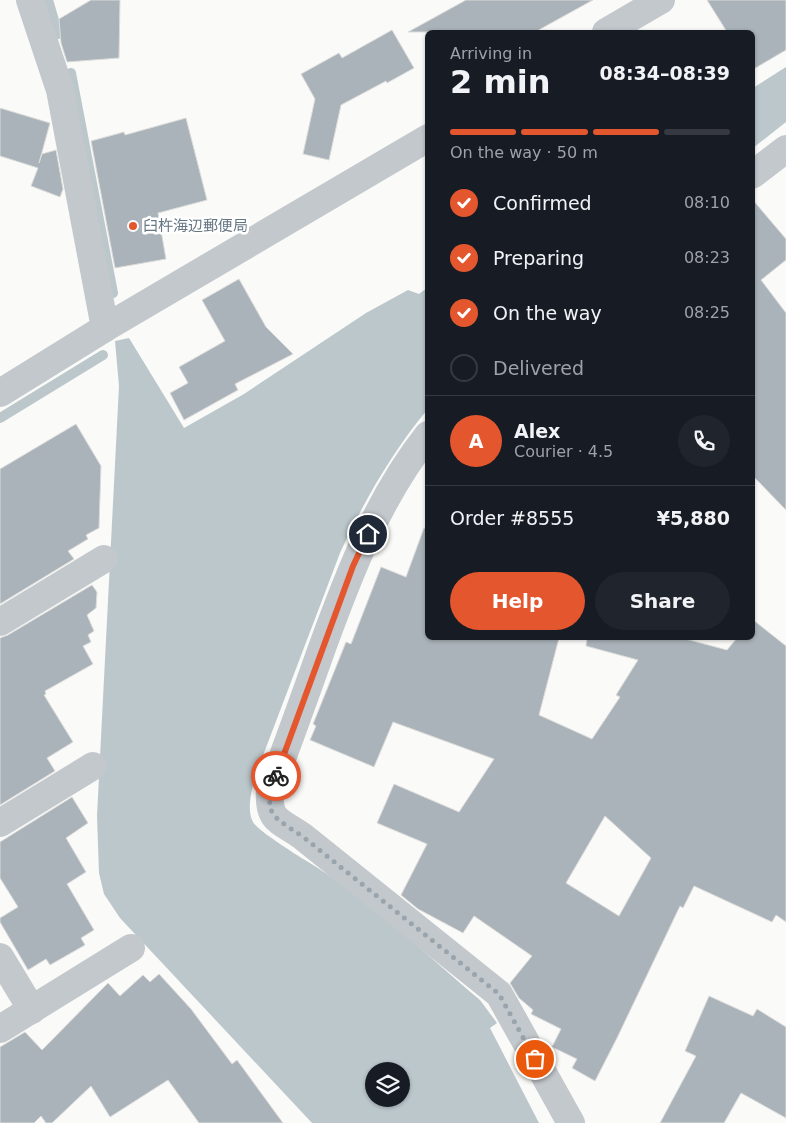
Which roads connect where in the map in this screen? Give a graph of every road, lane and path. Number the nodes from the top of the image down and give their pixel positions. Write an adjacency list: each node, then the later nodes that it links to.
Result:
1 (30, 0): 7 (street)
2 (661, 0): 3 (street)
3 (609, 30)
4 (425, 140): 7 (street)
5 (786, 149): 6 (street)
6 (755, 173)
7 (105, 328): 8 (street)
8 (0, 393)
9 (425, 438): 18 (street)
10 (104, 559): 11 (street)
11 (0, 622)
12 (93, 766): 13 (street)
13 (0, 823)
14 (131, 948): 16 (street)
15 (0, 956): 16 (street)
16 (32, 1010): 17 (street)
17 (0, 1029)
18 (572, 1123)

